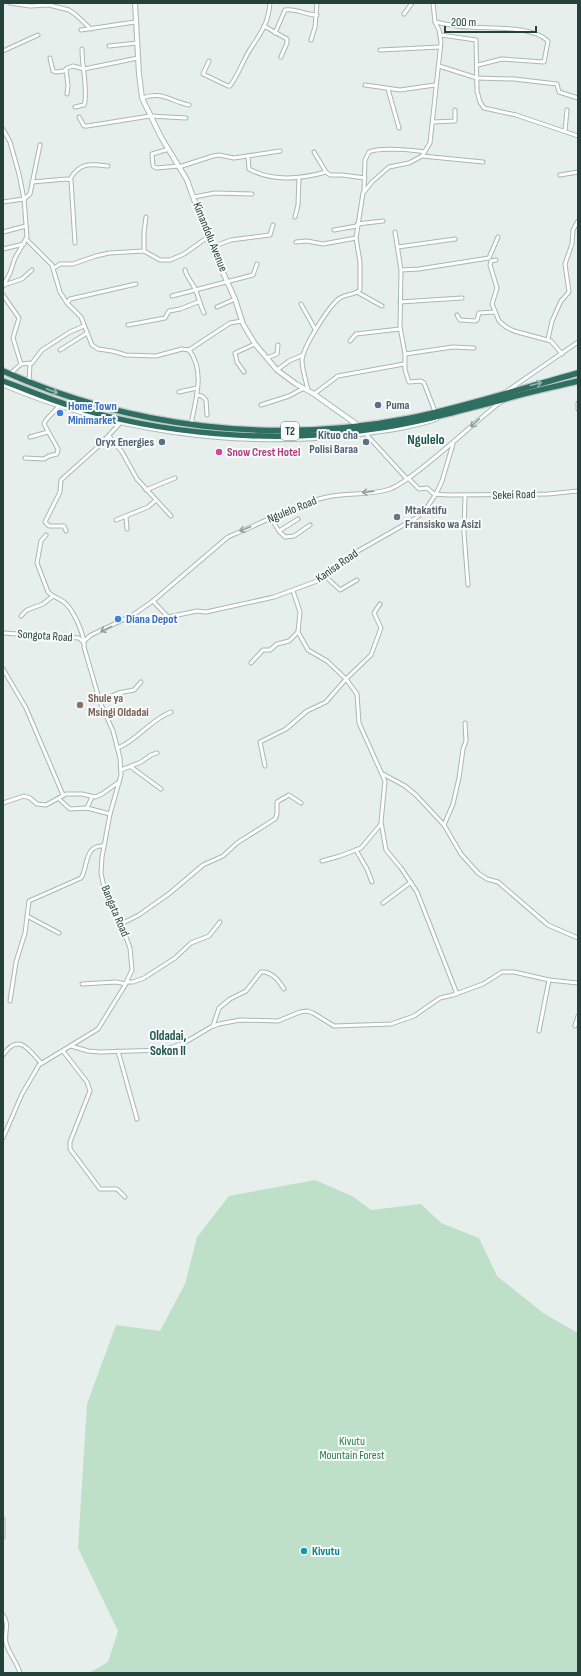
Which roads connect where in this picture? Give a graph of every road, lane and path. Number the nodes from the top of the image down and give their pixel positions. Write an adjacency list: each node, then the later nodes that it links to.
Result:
1 (10, 3): 12 (street)
2 (135, 3): 9 (street, Kimandolu Avenue)
3 (270, 3): 11 (street)
4 (317, 3): 8 (street)
5 (412, 3): 7 (street)
6 (433, 3): 10 (street)
7 (404, 14)
8 (317, 15): 14 (street); 17 (street)
9 (135, 22): 12 (street); 18 (street, Kimandolu Avenue)
10 (435, 22): 16 (street); 28 (street)
11 (264, 26): 14 (street); 27 (street)
12 (91, 29): 13 (street)
13 (81, 30)
14 (275, 32): 24 (street)
15 (38, 35): 23 (street)
16 (440, 35): 20 (street); 28 (street)
17 (311, 40)
18 (137, 43): 19 (street); 26 (street, Kimandolu Avenue)
19 (108, 46)
20 (440, 47): 22 (street); 29 (street)
21 (82, 49): 31 (street)
22 (380, 50)
23 (3, 51)
24 (281, 57)
25 (50, 58): 30 (street)
26 (138, 58): 31 (street); 37 (street, Kimandolu Avenue)
27 (209, 61)
28 (478, 65): 32 (street)
29 (439, 66): 32 (street); 34 (street)
30 (66, 69): 31 (street); 36 (street)
31 (84, 69): 40 (street)
32 (477, 78): 38 (street); 49 (street)
33 (365, 85): 35 (street)
34 (435, 85): 35 (street); 46 (street)
35 (388, 89): 47 (street)
36 (67, 94)
37 (142, 98): 39 (street); 43 (street, Kimandolu Avenue)
38 (578, 98)
39 (189, 105)
40 (75, 107)
41 (455, 110): 46 (street)
42 (567, 110): 49 (street)
43 (150, 116): 44 (street); 45 (street); 52 (street, Kimandolu Avenue)
44 (79, 117)
45 (186, 118)
46 (433, 122): 55 (street)
47 (399, 128)
48 (3, 129): 71 (street)
49 (565, 131): 50 (street)
50 (578, 136)
51 (40, 145): 67 (street)
52 (169, 149): 60 (street, Kimandolu Avenue); 60 (street)
53 (280, 151): 56 (street)
54 (314, 152): 61 (street)
55 (425, 152): 57 (street); 65 (street)
56 (248, 156): 60 (street); 64 (street)
57 (422, 156): 58 (street); 68 (street)
58 (484, 162)
59 (108, 166): 66 (street)
60 (179, 166): 70 (street, Kimandolu Avenue)
61 (326, 172): 64 (street); 65 (street)
62 (578, 172): 63 (street)
63 (560, 175)
64 (298, 178): 74 (street)
65 (365, 178): 68 (street)
66 (70, 179): 67 (street); 89 (street)
67 (32, 182): 71 (street)
68 (364, 191): 78 (street)
69 (252, 194): 70 (street)
70 (194, 197): 83 (street, Kimandolu Avenue)
71 (24, 199): 72 (street); 79 (street)
72 (3, 202)
73 (146, 217): 94 (street)
74 (294, 217)
75 (383, 221): 78 (street)
76 (578, 221): 125 (street)
77 (273, 225): 91 (street)
78 (357, 225): 80 (street); 85 (street)
79 (26, 226): 81 (street); 86 (street)
80 (334, 230)
81 (3, 232)
82 (395, 232): 92 (street)
83 (208, 237): 91 (street, Kimandolu Avenue); 94 (street)
84 (498, 237): 100 (street)
85 (356, 238): 88 (street); 105 (street)
86 (26, 239): 90 (street); 97 (street)
87 (455, 239): 92 (street)
88 (296, 242)
89 (75, 243)
90 (24, 244): 93 (street); 103 (street)
91 (212, 247): 101 (street, Kimandolu Avenue)
92 (398, 247): 100 (street)
93 (3, 249)
94 (144, 251): 97 (street)
95 (496, 260): 117 (street)
96 (258, 264): 101 (street)
97 (54, 268): 112 (street)
98 (32, 270): 103 (street)
99 (185, 270): 104 (street)
100 (401, 270): 111 (street)
101 (228, 281): 104 (street); 109 (street, Kimandolu Avenue)
102 (136, 284): 112 (street)
103 (3, 285)
104 (196, 290): 107 (street); 110 (street)
105 (357, 292): 114 (street); 122 (street)
106 (3, 294): 137 (street)
107 (172, 296)
108 (462, 298): 111 (street)
109 (235, 299): 115 (street); 119 (street, Kimandolu Avenue)
110 (198, 302): 116 (street); 120 (street)
111 (400, 302): 123 (street)
112 (67, 303): 121 (street)
113 (301, 304): 122 (street)
114 (382, 306)
115 (217, 307)
116 (204, 312)
117 (495, 312): 118 (street); 125 (street)
118 (457, 315)
119 (242, 321): 128 (street, Kimandolu Avenue); 132 (street)
120 (128, 325)
121 (84, 326): 124 (street); 138 (street)
122 (315, 329): 135 (street)
123 (400, 329): 126 (street); 133 (street)
124 (87, 333): 131 (street); 132 (street)
125 (548, 340): 134 (street)
126 (350, 341)
127 (578, 342): 134 (street)
128 (255, 344): 136 (street, Kimandolu Avenue); 142 (street)
129 (278, 344): 136 (street)
130 (474, 348): 133 (street)
131 (60, 350)
132 (189, 350): 151 (street)
133 (405, 354): 139 (street)
134 (562, 354): 154 (street)
135 (303, 355): 140 (street); 152 (street)
136 (267, 358): 140 (street, Kimandolu Avenue)
137 (21, 364): 138 (street); 144 (street)
138 (30, 364): 148 (street)
139 (404, 364): 155 (street); 162 (street)
140 (277, 370): 152 (street, Kimandolu Avenue)
141 (3, 371): 144 (highway, T2)
142 (244, 372)
143 (578, 373): 145 (highway, T2)
144 (10, 374): 148 (highway, T2)
145 (563, 377): 150 (highway); 154 (highway, T2, one-way to 145)
146 (3, 380): 168 (highway, T2)
147 (578, 381): 150 (highway, T2)
148 (29, 382): 167 (highway, T2, one-way to 167)
149 (3, 384): 161 (street)
150 (564, 384): 157 (highway, T2)
151 (197, 388): 153 (street); 156 (street)
152 (306, 389): 155 (street, Kimandolu Avenue); 159 (street)
153 (179, 392)
154 (506, 392): 168 (highway, T2)
155 (314, 394): 168 (street, Kimandolu Avenue)
156 (197, 395): 164 (street); 167 (street)
157 (505, 399): 160 (highway, T2); 165 (street, Ngulelo Road)
158 (578, 403): 163 (street)
159 (261, 405)
160 (480, 405): 165 (street); 168 (highway, T2)
161 (58, 406): 166 (street); 169 (street)
162 (434, 409)
163 (578, 409)
164 (206, 415)
165 (483, 415): 172 (street, Ngulelo Road, one-way to 172)
166 (121, 422): 168 (street); 170 (street)
167 (192, 425): 168 (highway, T2)
168 (362, 430): 175 (street)
169 (48, 432): 171 (street); 173 (street)
170 (109, 436): 176 (street); 188 (street)
171 (30, 437)
172 (453, 444): 175 (street, Ngulelo Road); 178 (street, Kanisa Road)
173 (25, 458)
174 (175, 478): 176 (street)
175 (408, 479): 178 (street, Sekei Road); 183 (street, Ngulelo Road, one-way to 183)
176 (146, 490): 180 (street)
177 (578, 491): 179 (street, Sekei Road)
178 (436, 494): 179 (street, Sekei Road); 191 (street, Kanisa Road)
179 (465, 496): 193 (street)
180 (156, 500): 181 (street); 182 (street)
181 (171, 516)
182 (126, 517): 185 (street); 187 (street)
183 (270, 517): 189 (street); 196 (street, Ngulelo Road, one-way to 196)
184 (298, 518): 189 (street)
185 (116, 520)
186 (310, 525): 189 (street)
187 (127, 529)
188 (66, 531)
189 (279, 531)
190 (46, 535): 195 (street)
191 (325, 576): 192 (street); 194 (street, Kanisa Road)
192 (357, 580)
193 (468, 585)
194 (293, 591): 196 (street, Kanisa Road); 199 (street)
195 (53, 596): 198 (street); 201 (street, Bangata Road)
196 (153, 601): 201 (street, Ngulelo Road, one-way to 201)
197 (380, 604): 204 (street)
198 (21, 616)
199 (298, 632): 202 (street); 204 (street)
200 (3, 634): 201 (street, Songota Road)
201 (84, 643): 206 (street, Bangata Road)
202 (251, 663)
203 (3, 669): 217 (street)
204 (346, 679): 211 (street); 214 (street)
205 (141, 682): 206 (street)
206 (100, 702): 209 (street, Bangata Road)
207 (171, 712): 209 (street)
208 (465, 723): 225 (street)
209 (118, 748): 213 (street, Bangata Road)
210 (157, 753): 212 (street)
211 (265, 766)
212 (131, 767): 213 (street); 216 (street)
213 (121, 770): 215 (street, Bangata Road)
214 (383, 774): 224 (street); 225 (street)
215 (120, 781): 218 (street); 223 (street, Bangata Road)
216 (161, 789)
217 (64, 795): 218 (street); 219 (street)
218 (92, 797): 222 (street)
219 (58, 798): 220 (street); 222 (street)
220 (3, 803)
221 (301, 803): 234 (street)
222 (87, 808): 223 (street)
223 (110, 814): 226 (street, Bangata Road)
224 (381, 824): 227 (street); 230 (street)
225 (444, 825): 236 (street)
226 (104, 846): 232 (street); 234 (street, Bangata Road)
227 (356, 850): 228 (street); 229 (street)
228 (322, 861)
229 (372, 882)
230 (411, 882): 231 (street); 242 (street)
231 (383, 903)
232 (27, 916): 235 (street); 243 (street)
233 (220, 922): 238 (street)
234 (122, 924): 238 (street, Bangata Road)
235 (59, 933)
236 (578, 938)
237 (550, 980): 239 (street); 242 (street); 247 (street)
238 (126, 983): 240 (street); 248 (street, Bangata Road)
239 (578, 983)
240 (82, 984)
241 (284, 989): 245 (street)
242 (457, 994): 245 (street)
243 (10, 1001)
244 (578, 1016): 246 (street)
245 (213, 1026): 250 (street)
246 (575, 1026)
247 (539, 1031)
248 (71, 1046): 249 (street, Bangata Road); 250 (street)
249 (63, 1051): 252 (street, Bangata Road); 255 (street)
250 (118, 1051): 253 (street)
251 (3, 1055): 252 (street)
252 (41, 1063): 254 (street, Bangata Road)
253 (137, 1119)
254 (3, 1138)
255 (125, 1197)
256 (3, 1519): 257 (street)
257 (3, 1538)
258 (3, 1615): 259 (street)
259 (20, 1673)

